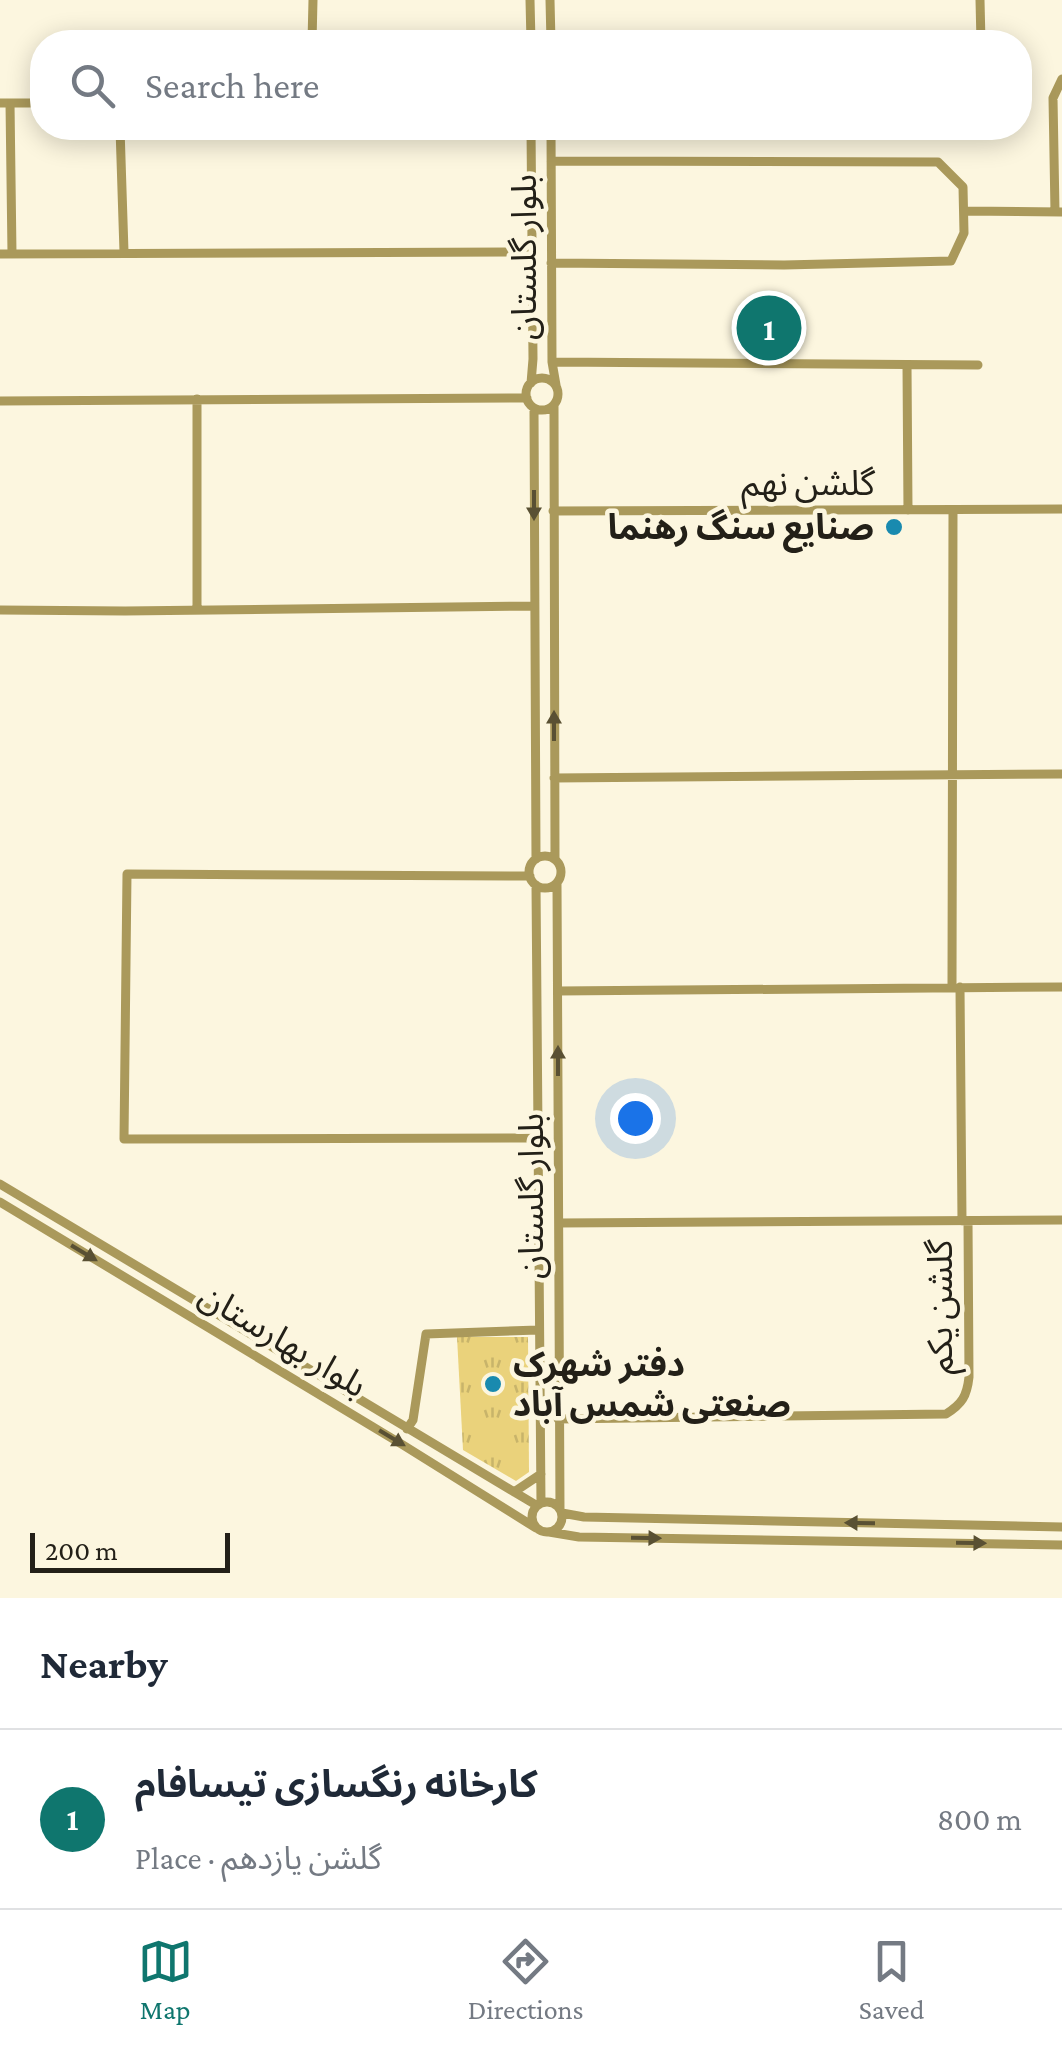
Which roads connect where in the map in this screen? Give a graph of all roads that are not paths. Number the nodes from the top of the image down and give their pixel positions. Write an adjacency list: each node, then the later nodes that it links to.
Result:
1 (313, 0): 5 (street)
2 (530, 0): 6 (street)
3 (550, 0): 7 (street)
4 (980, 0): 8 (street)
5 (312, 30)
6 (531, 30)
7 (551, 30)
8 (981, 30)
9 (1062, 78): 16 (street)
10 (5, 103): 20 (street)
11 (120, 140): 17 (street)
12 (531, 140): 18 (street, بلوار گلستان)
13 (551, 140): 14 (street, بلوار گلستان)
14 (551, 161): 15 (street); 21 (street, بلوار گلستان)
15 (964, 211): 16 (street); 21 (street)
16 (1058, 212)
17 (124, 252): 18 (street); 20 (street)
18 (532, 252): 25 (street, بلوار گلستان)
19 (0, 254): 20 (street)
20 (12, 254)
21 (551, 262): 22 (street, بلوار گلستان)
22 (552, 362): 24 (street); 26 (street, بلوار گلستان)
23 (978, 364): 24 (street)
24 (907, 365): 33 (street)
25 (531, 383): 26 (street); 27 (street)
26 (556, 385): 30 (street)
27 (526, 398): 28 (street); 31 (street)
28 (197, 400): 29 (street); 38 (street)
29 (0, 402)
30 (554, 406): 31 (street); 35 (street)
31 (534, 408): 36 (street, one-way to 36)
32 (1062, 509): 34 (street, گلشن نهم)
33 (908, 510): 34 (street, گلشن نهم); 35 (street, گلشن نهم)
34 (953, 510): 39 (street)
35 (553, 511): 41 (street, one-way to 35)
36 (534, 606): 38 (street); 42 (street)
37 (0, 610): 38 (street)
38 (197, 610)
39 (952, 774): 40 (street); 41 (street); 47 (street)
40 (1062, 774)
41 (554, 778): 43 (street)
42 (536, 859): 43 (street); 44 (street)
43 (555, 859): 45 (street)
44 (532, 880): 45 (street); 49 (street, بلوار گلستان); 49 (street)
45 (556, 884): 48 (street, بلوار گلستان)
46 (1062, 987): 47 (street)
47 (956, 988): 48 (street); 53 (street)
48 (558, 991): 54 (street, بلوار گلستان, one-way to 48)
49 (537, 1138): 55 (street, بلوار گلستان)
50 (0, 1184): 57 (street, بلوار بهارستان)
51 (0, 1202): 65 (street, بلوار بهارستان, one-way to 65)
52 (1062, 1220): 53 (street)
53 (965, 1221): 54 (street); 56 (street, گلشن یکم)
54 (559, 1222): 56 (street, بلوار گلستان)
55 (538, 1330): 57 (street); 58 (street, بلوار گلستان)
56 (558, 1419): 59 (street, بلوار گلستان)
57 (408, 1429): 61 (street, بلوار بهارستان)
58 (541, 1461): 59 (street); 60 (street, بلوار گلستان)
59 (558, 1462): 63 (street, بلوار گلستان)
60 (541, 1474): 61 (street); 62 (street, بلوار گلستان)
61 (514, 1492): 62 (street, بلوار بهارستان)
62 (539, 1504): 63 (street); 65 (street)
63 (561, 1511): 64 (street, one-way to 63); 66 (street)
64 (1062, 1527)
65 (536, 1528): 66 (street)
66 (549, 1532): 67 (street, one-way to 67)
67 (1062, 1545)

